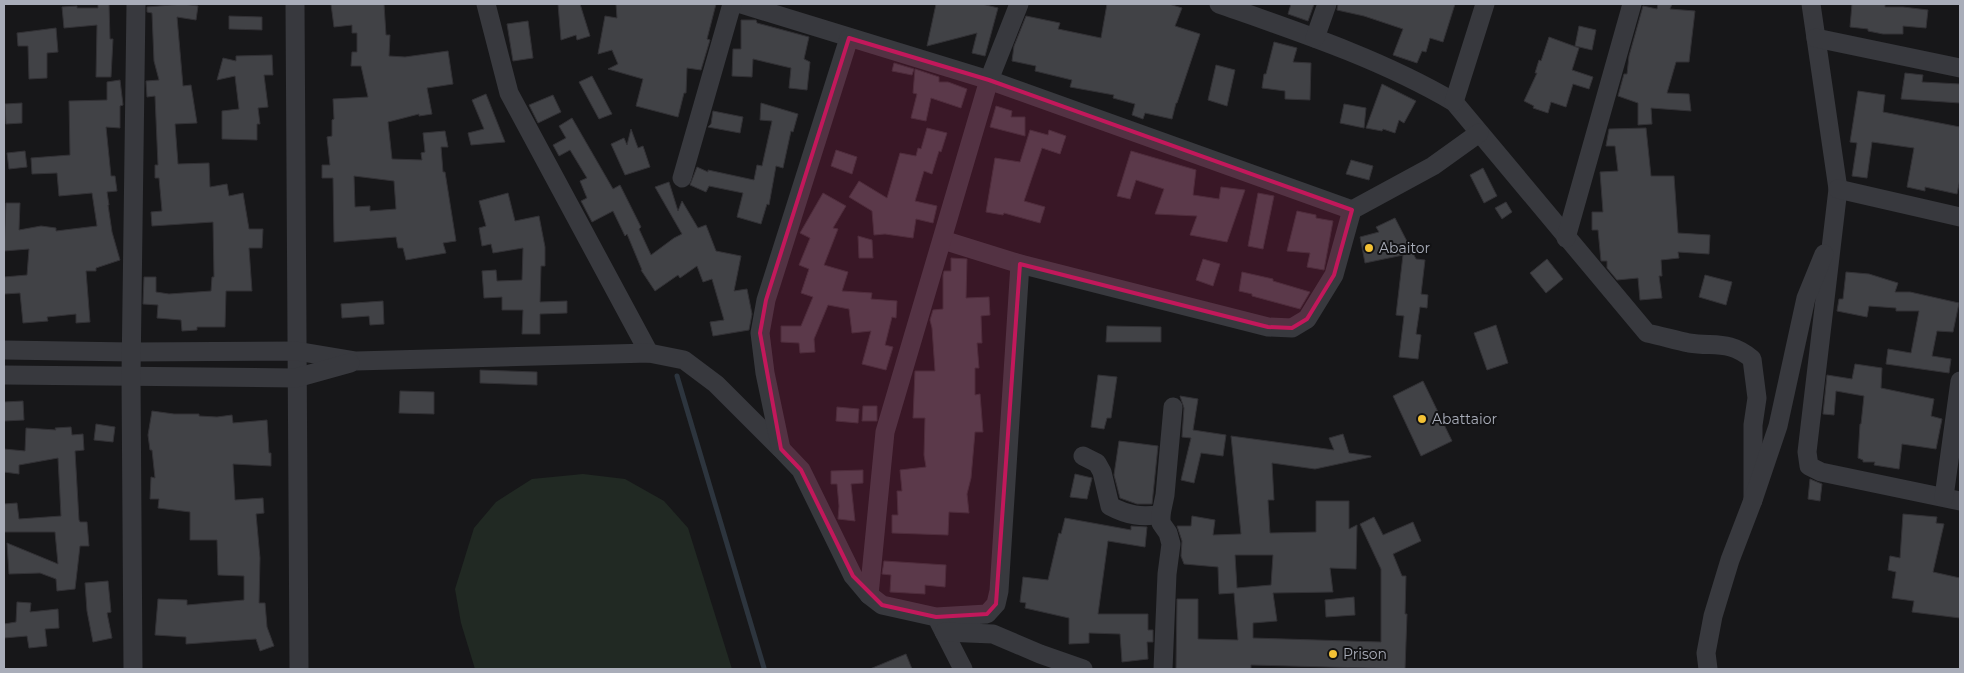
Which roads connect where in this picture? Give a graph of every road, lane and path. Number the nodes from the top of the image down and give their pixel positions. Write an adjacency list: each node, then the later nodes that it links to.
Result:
1 (136, 4): 29 (street)
2 (295, 4): 28 (street)
3 (486, 4): 30 (street)
4 (732, 4): 19 (street)
5 (741, 4): 12 (street)
6 (1019, 4): 16 (street)
7 (1219, 4): 13 (street)
8 (1327, 4): 13 (street)
9 (1485, 4): 17 (street)
10 (1632, 4): 24 (street)
11 (1811, 4): 14 (street)
12 (849, 38): 16 (street); 37 (street)
13 (1315, 38): 17 (street)
14 (1816, 38): 15 (street); 20 (street)
15 (1960, 68)
16 (989, 80): 21 (street); 25 (street)
17 (1454, 102): 18 (street)
18 (1480, 133): 21 (street); 24 (street)
19 (682, 178)
20 (1838, 189): 22 (street); 23 (street)
21 (1352, 210): 26 (street)
22 (1960, 217)
23 (1833, 232): 39 (street); 40 (street)
24 (1566, 238): 40 (street)
25 (943, 240): 26 (street); 42 (street)
26 (1020, 264): 43 (street)
27 (4, 350): 29 (street)
28 (296, 351): 29 (street); 31 (street); 34 (street)
29 (132, 352): 33 (street)
30 (649, 353): 31 (street); 37 (street)
31 (356, 361): 34 (street)
32 (4, 375): 33 (street)
33 (131, 376): 34 (street); 44 (street)
34 (296, 378): 45 (street)
35 (1960, 381): 39 (street)
36 (1172, 406): 41 (street)
37 (781, 449): 42 (street)
38 (1083, 456): 41 (street)
39 (1952, 499)
40 (1753, 500): 49 (street)
41 (1161, 514): 48 (street)
42 (869, 595): 43 (street)
43 (940, 624): 46 (street); 47 (street)
44 (133, 669)
45 (299, 669)
46 (963, 669)
47 (1084, 669)
48 (1163, 669)
49 (1708, 669)

